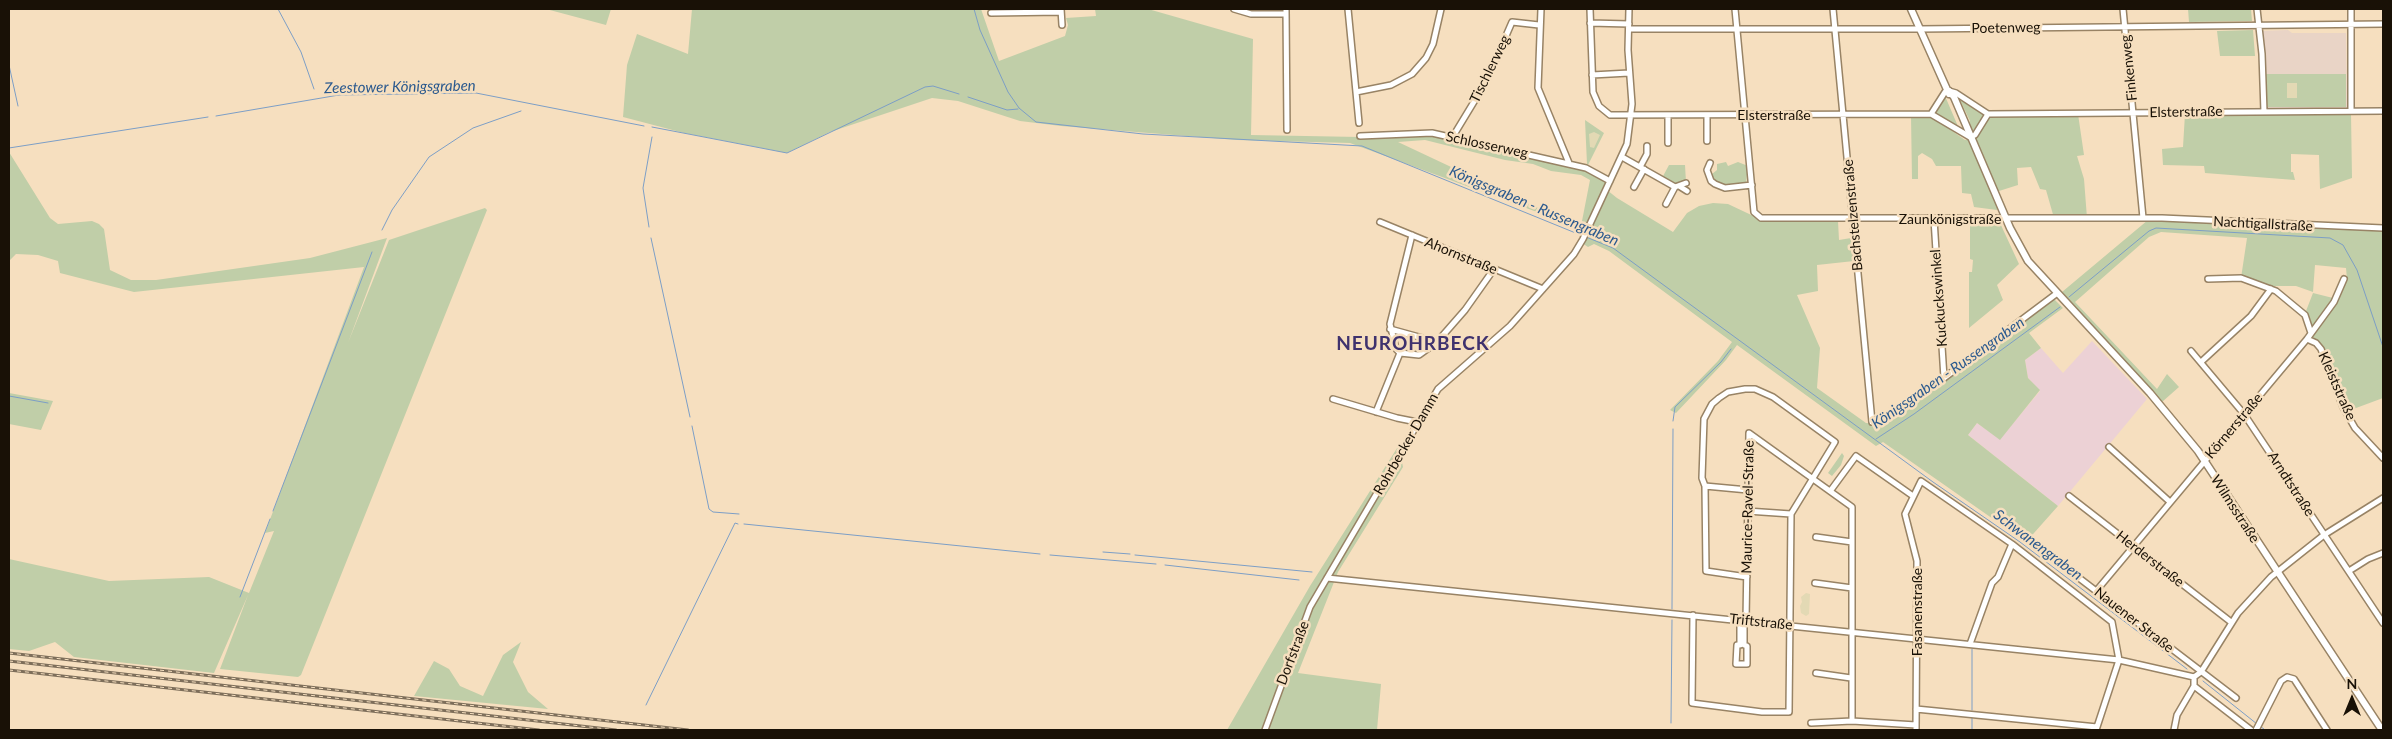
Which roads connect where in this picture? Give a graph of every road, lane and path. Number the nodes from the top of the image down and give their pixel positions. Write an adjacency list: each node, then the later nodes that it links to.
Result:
1 (1234, 9): 14 (street)
2 (1348, 9): 29 (street)
3 (1441, 9): 29 (street)
4 (1540, 9): 20 (street)
5 (1590, 9): 16 (street, Elsterstraße)
6 (1629, 9): 22 (street, Rohrbecker Damm)
7 (1735, 9): 25 (street)
8 (1833, 9): 24 (street, Bachstelzenstraße)
9 (1911, 9): 26 (street, Wilmsstraße)
10 (2123, 9): 23 (street, Finkenweg)
11 (2256, 9): 21 (street)
12 (2351, 9): 17 (street)
13 (1061, 10): 15 (street); 19 (street)
14 (1286, 11): 43 (street)
15 (991, 13)
16 (1590, 23): 22 (street, Poetenweg); 28 (street, Elsterstraße)
17 (2351, 24): 18 (street, Poetenweg); 21 (street, Poetenweg); 31 (street)
18 (2383, 24)
19 (1062, 25)
20 (1539, 25): 46 (street, Tischlerweg); 51 (street)
21 (2258, 25): 23 (street, Poetenweg); 33 (street)
22 (1629, 26): 25 (street, Poetenweg); 27 (street, Rohrbecker Damm)
23 (2125, 26): 26 (street, Poetenweg); 34 (street, Finkenweg)
24 (1834, 28): 25 (street, Poetenweg); 26 (street, Poetenweg); 35 (street, Bachstelzenstraße)
25 (1737, 29): 38 (street)
26 (1920, 29): 30 (street, Wilmsstraße)
27 (1629, 73): 28 (street); 39 (street, Rohrbecker Damm)
28 (1592, 75): 39 (street, Elsterstraße)
29 (1356, 92): 42 (street)
30 (1949, 92): 36 (street); 37 (street); 45 (street, Wilmsstraße)
31 (2351, 111): 32 (street, Elsterstraße); 33 (street, Elsterstraße)
32 (2383, 111)
33 (2264, 112): 34 (street, Elsterstraße)
34 (2133, 113): 37 (street, Elsterstraße); 61 (street, Finkenweg)
35 (1843, 114): 36 (street, Elsterstraße); 38 (street, Elsterstraße); 62 (street, Bachstelzenstraße)
36 (1931, 114): 45 (street)
37 (1988, 114): 45 (street)
38 (1745, 115): 41 (street, Elsterstraße); 56 (street)
39 (1632, 116): 40 (street, Elsterstraße); 50 (street, Rohrbecker Damm)
40 (1668, 116): 41 (street, Elsterstraße); 48 (street)
41 (1707, 116): 47 (street)
42 (1359, 123)
43 (1287, 130)
44 (1360, 136): 46 (street, Schlosserweg)
45 (1970, 137): 64 (street, Wilmsstraße)
46 (1452, 138): 51 (street, Schlosserweg)
47 (1707, 141)
48 (1668, 143)
49 (1647, 146): 53 (street)
50 (1622, 157): 53 (street); 54 (street, Rohrbecker Damm)
51 (1568, 163): 54 (street, Schlosserweg)
52 (1710, 163): 56 (street)
53 (1642, 168): 57 (street); 58 (street)
54 (1609, 182): 71 (street, Rohrbecker Damm)
55 (1686, 183): 58 (street)
56 (1752, 185): 62 (street, Zaunkönigstraße)
57 (1634, 187)
58 (1677, 187): 59 (street); 60 (street)
59 (1686, 190)
60 (1666, 204)
61 (2143, 218): 64 (street, Zaunkönigstraße); 66 (street, Nachtigallstraße)
62 (1853, 219): 63 (street, Zaunkönigstraße); 84 (street, Bachstelzenstraße)
63 (1934, 219): 64 (street, Zaunkönigstraße); 73 (street, Kuckuckswinkel)
64 (2006, 219): 73 (street, Wilmsstraße)
65 (1380, 222): 67 (street, Ahornstraße)
66 (2383, 228)
67 (1412, 235): 68 (street, Ahornstraße); 74 (street)
68 (1494, 269): 71 (street, Ahornstraße); 76 (street)
69 (2208, 279): 72 (street, Kleiststraße)
70 (2344, 279): 75 (street, Körnerstraße)
71 (1543, 289): 83 (street, Rohrbecker Damm)
72 (2271, 289): 75 (street, Kleiststraße); 79 (street)
73 (2056, 294): 87 (street, Wilmsstraße)
74 (1390, 329): 76 (street); 78 (street)
75 (2309, 336): 82 (street, Körnerstraße); 86 (street, Kleiststraße)
76 (1437, 342): 78 (street)
77 (2191, 351): 79 (street, Arndtstraße)
78 (1400, 353): 81 (street)
79 (2201, 362): 82 (street, Arndtstraße)
80 (1333, 399): 81 (street)
81 (1376, 412): 83 (street)
82 (2244, 414): 87 (street, Körnerstraße); 98 (street, Arndtstraße)
83 (1417, 422): 108 (street, Rohrbecker Damm)
84 (1872, 422)
85 (2109, 447): 95 (street)
86 (2383, 458)
87 (2204, 462): 95 (street, Körnerstraße); 106 (street, Wilmsstraße)
88 (1813, 478): 89 (street); 90 (street, Maurice-Ravel-Straße); 91 (street, Maurice-Ravel-Straße); 97 (street)
89 (1706, 486): 90 (street); 107 (street)
90 (1748, 490): 96 (street, Maurice-Ravel-Straße)
91 (1831, 490): 92 (street); 100 (street, Maurice-Ravel-Straße)
92 (1913, 496): 102 (street); 118 (street, Fasanenstraße)
93 (2069, 496): 103 (street, Herderstraße)
94 (2383, 498): 98 (street)
95 (2170, 502): 103 (street, Körnerstraße)
96 (1747, 511): 97 (street); 107 (street, Maurice-Ravel-Straße)
97 (1791, 514): 116 (street)
98 (2324, 535): 105 (street, Arndtstraße); 106 (street)
99 (1816, 538): 100 (street)
100 (1852, 542): 110 (street, Maurice-Ravel-Straße)
101 (2032, 542): 111 (street, Nauener Straße)
102 (2012, 544): 119 (street); 121 (street)
103 (2133, 546): 111 (street, Körnerstraße); 114 (street, Herderstraße)
104 (2383, 553): 105 (street)
105 (2349, 571): 115 (street, Arndtstraße)
106 (2276, 572): 114 (street); 138 (street, Wilmsstraße)
107 (1747, 577): 113 (street, Maurice-Ravel-Straße)
108 (1327, 578): 112 (street, Triftstraße); 134 (street, Dorfstraße)
109 (1814, 583): 110 (street)
110 (1852, 588): 117 (street, Maurice-Ravel-Straße)
111 (2096, 590): 123 (street, Nauener Straße)
112 (1693, 615): 113 (street, Triftstraße); 116 (street)
113 (1744, 620): 116 (street, Triftstraße); 120 (street, Maurice-Ravel-Straße)
114 (2231, 622): 123 (street)
115 (2383, 623)
116 (1791, 626): 117 (street, Triftstraße)
117 (1852, 632): 118 (street, Triftstraße); 125 (street, Maurice-Ravel-Straße)
118 (1916, 639): 119 (street, Triftstraße); 128 (street, Fasanenstraße)
119 (1970, 644): 121 (street, Triftstraße)
120 (1742, 645)
121 (2118, 660): 124 (street, Triftstraße); 133 (street)
122 (1816, 672): 125 (street)
123 (2201, 672): 124 (street); 127 (street, Nauener Straße)
124 (2194, 677): 126 (street)
125 (1851, 678): 129 (street, Maurice-Ravel-Straße)
126 (2194, 686): 135 (street); 136 (street)
127 (2236, 698)
128 (1916, 709): 132 (street, Fasanenstraße); 133 (street)
129 (1852, 720): 130 (street); 132 (street)
130 (1811, 723)
131 (2258, 727): 137 (street)
132 (1916, 728)
133 (2097, 729)
134 (1265, 730)
135 (2174, 730)
136 (2251, 730)
137 (2327, 730)
138 (2382, 730)

